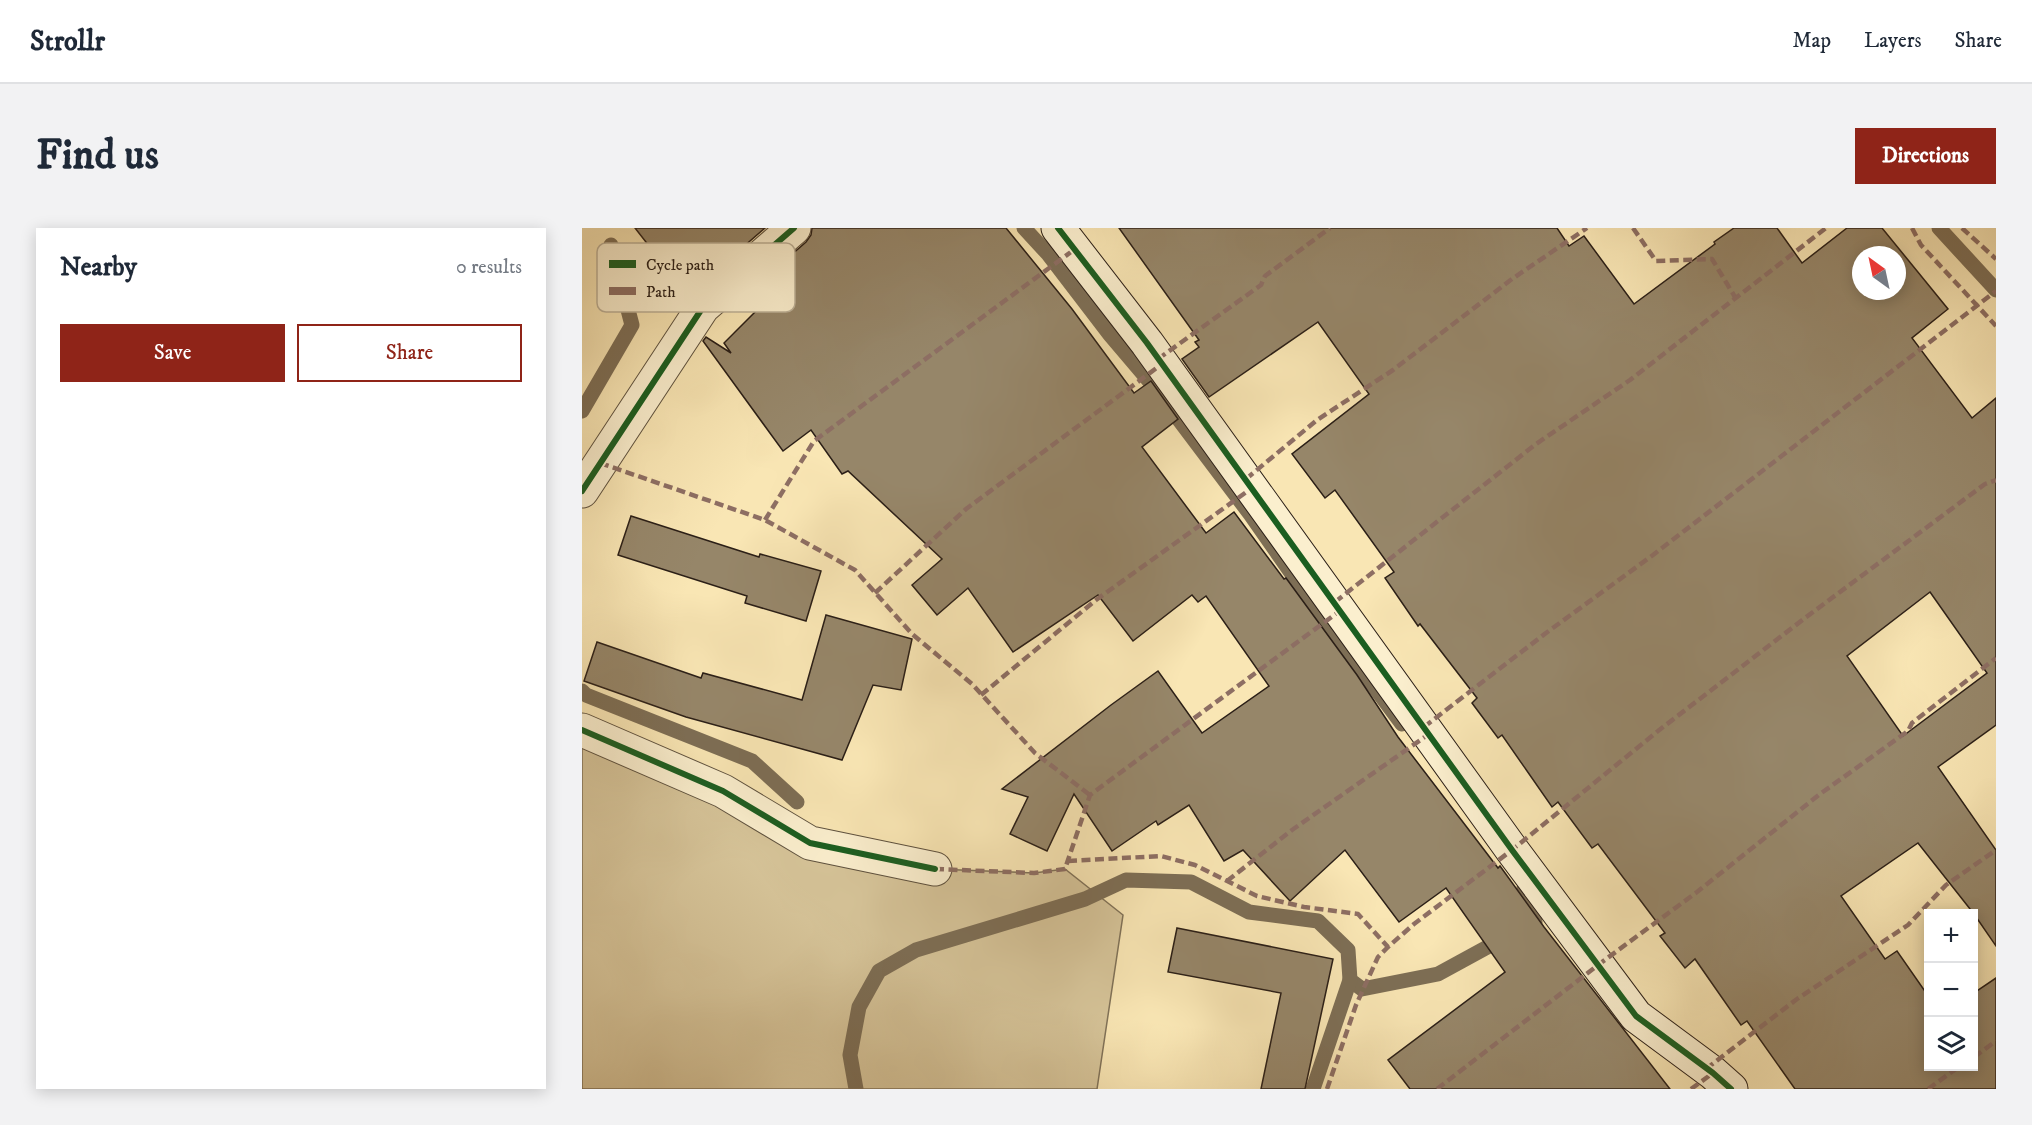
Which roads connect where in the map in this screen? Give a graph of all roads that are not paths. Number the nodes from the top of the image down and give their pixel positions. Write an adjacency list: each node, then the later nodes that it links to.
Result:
1 (794, 228): 3 (street)
2 (1058, 228): 8 (street)
3 (777, 243)
4 (700, 312): 5 (street)
5 (582, 491)
6 (582, 730): 7 (street)
7 (935, 869)
8 (1731, 1089)

